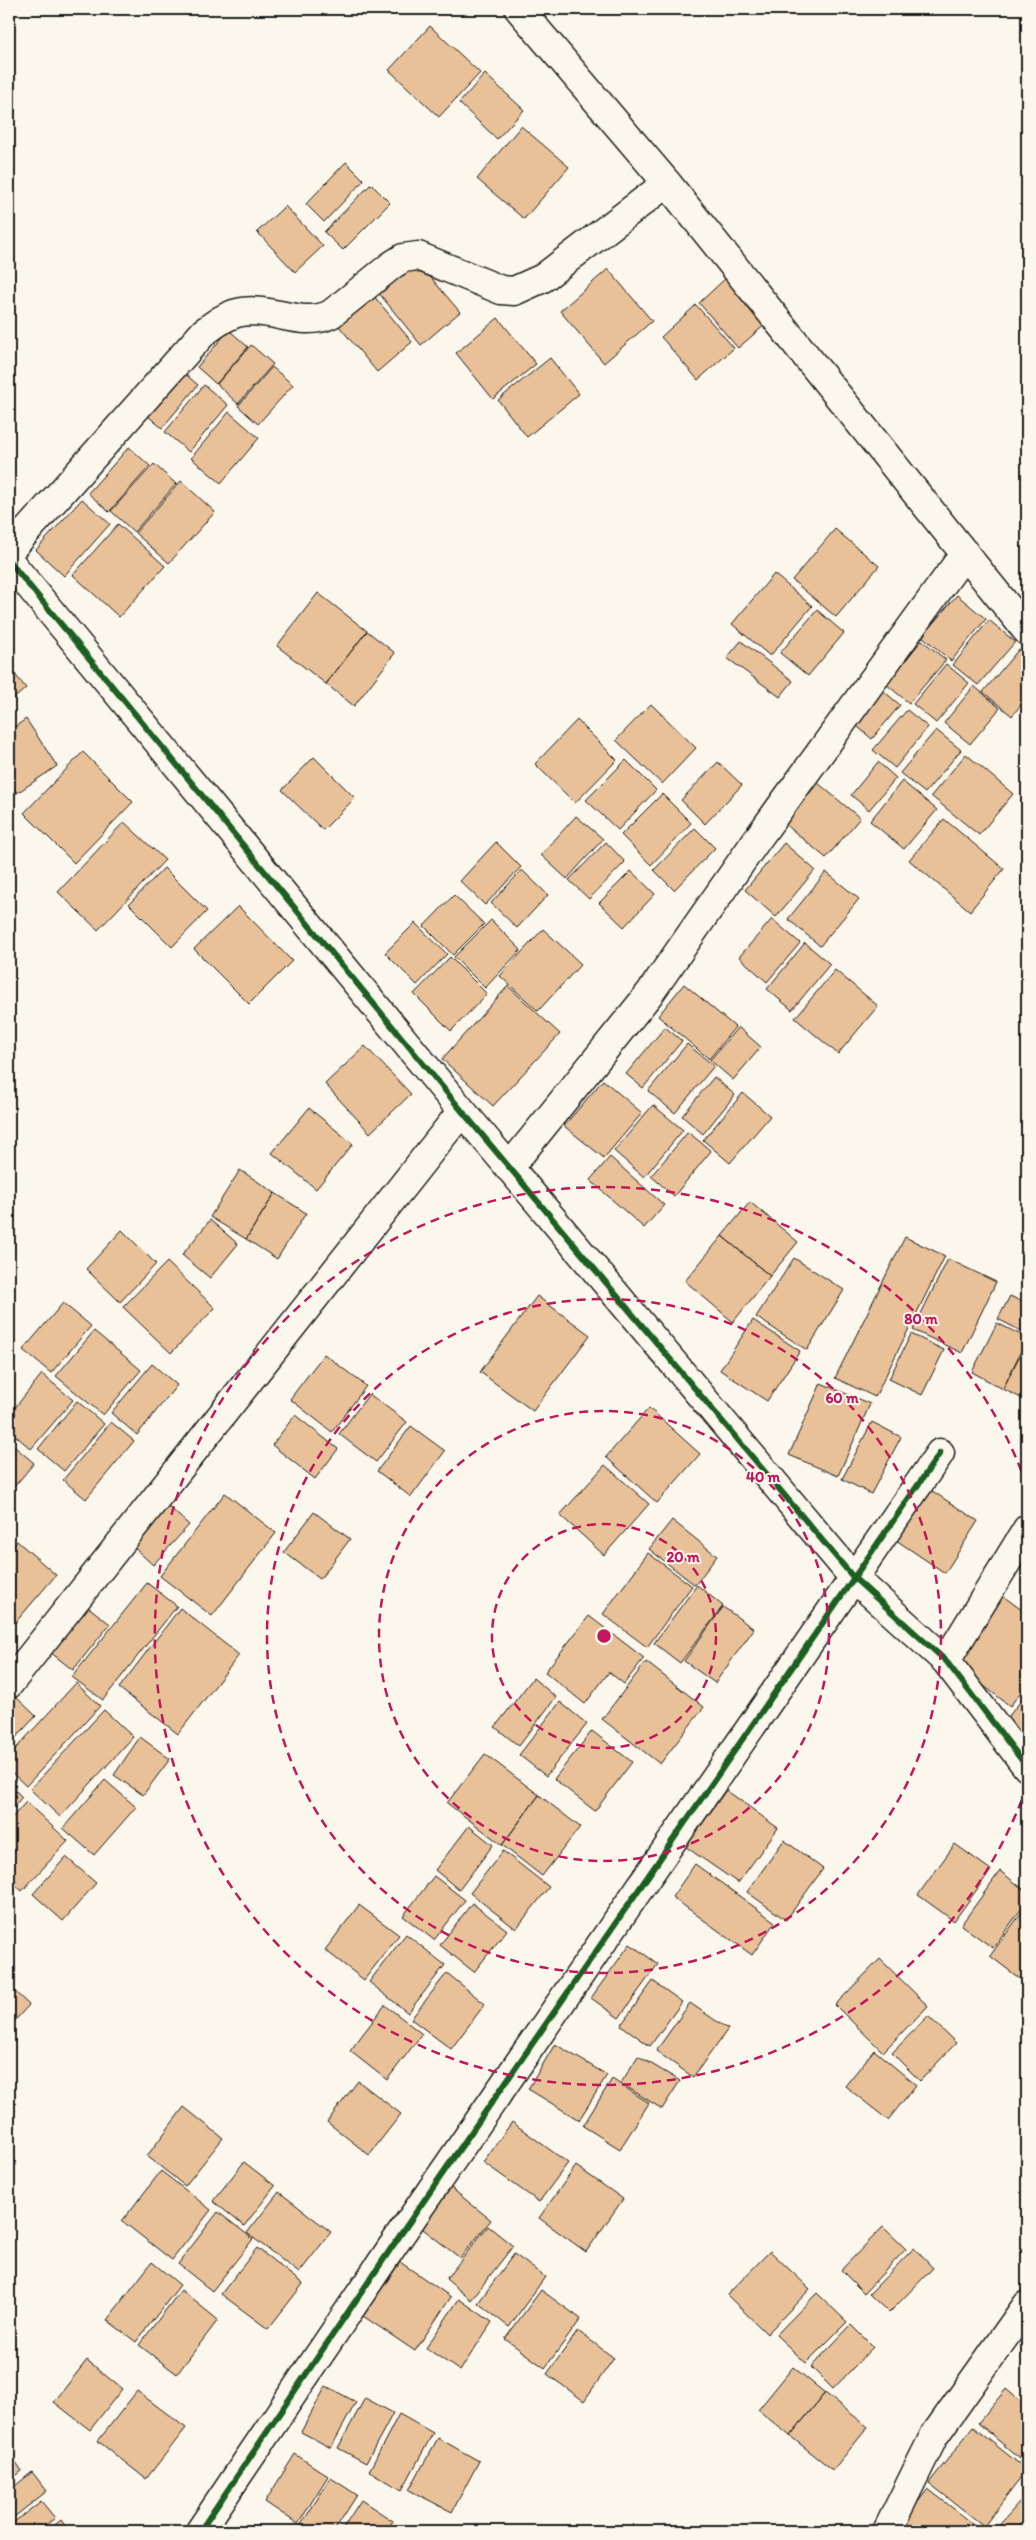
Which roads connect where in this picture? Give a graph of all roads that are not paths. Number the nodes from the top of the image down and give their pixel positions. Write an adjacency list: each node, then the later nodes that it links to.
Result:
1 (519, 9): 2 (street)
2 (667, 183): 3 (street); 4 (street)
3 (9, 551)
4 (965, 553): 6 (street); 8 (street)
5 (9, 561): 7 (street)
6 (1027, 631)
7 (462, 1112): 8 (street); 13 (street)
8 (509, 1168): 11 (street)
9 (940, 1453): 11 (street)
10 (1027, 1530): 12 (street)
11 (853, 1577): 12 (street); 16 (street)
12 (946, 1661): 14 (street)
13 (14, 1666)
14 (1027, 1767)
15 (1027, 2305): 17 (street)
16 (200, 2531)
17 (887, 2531)

